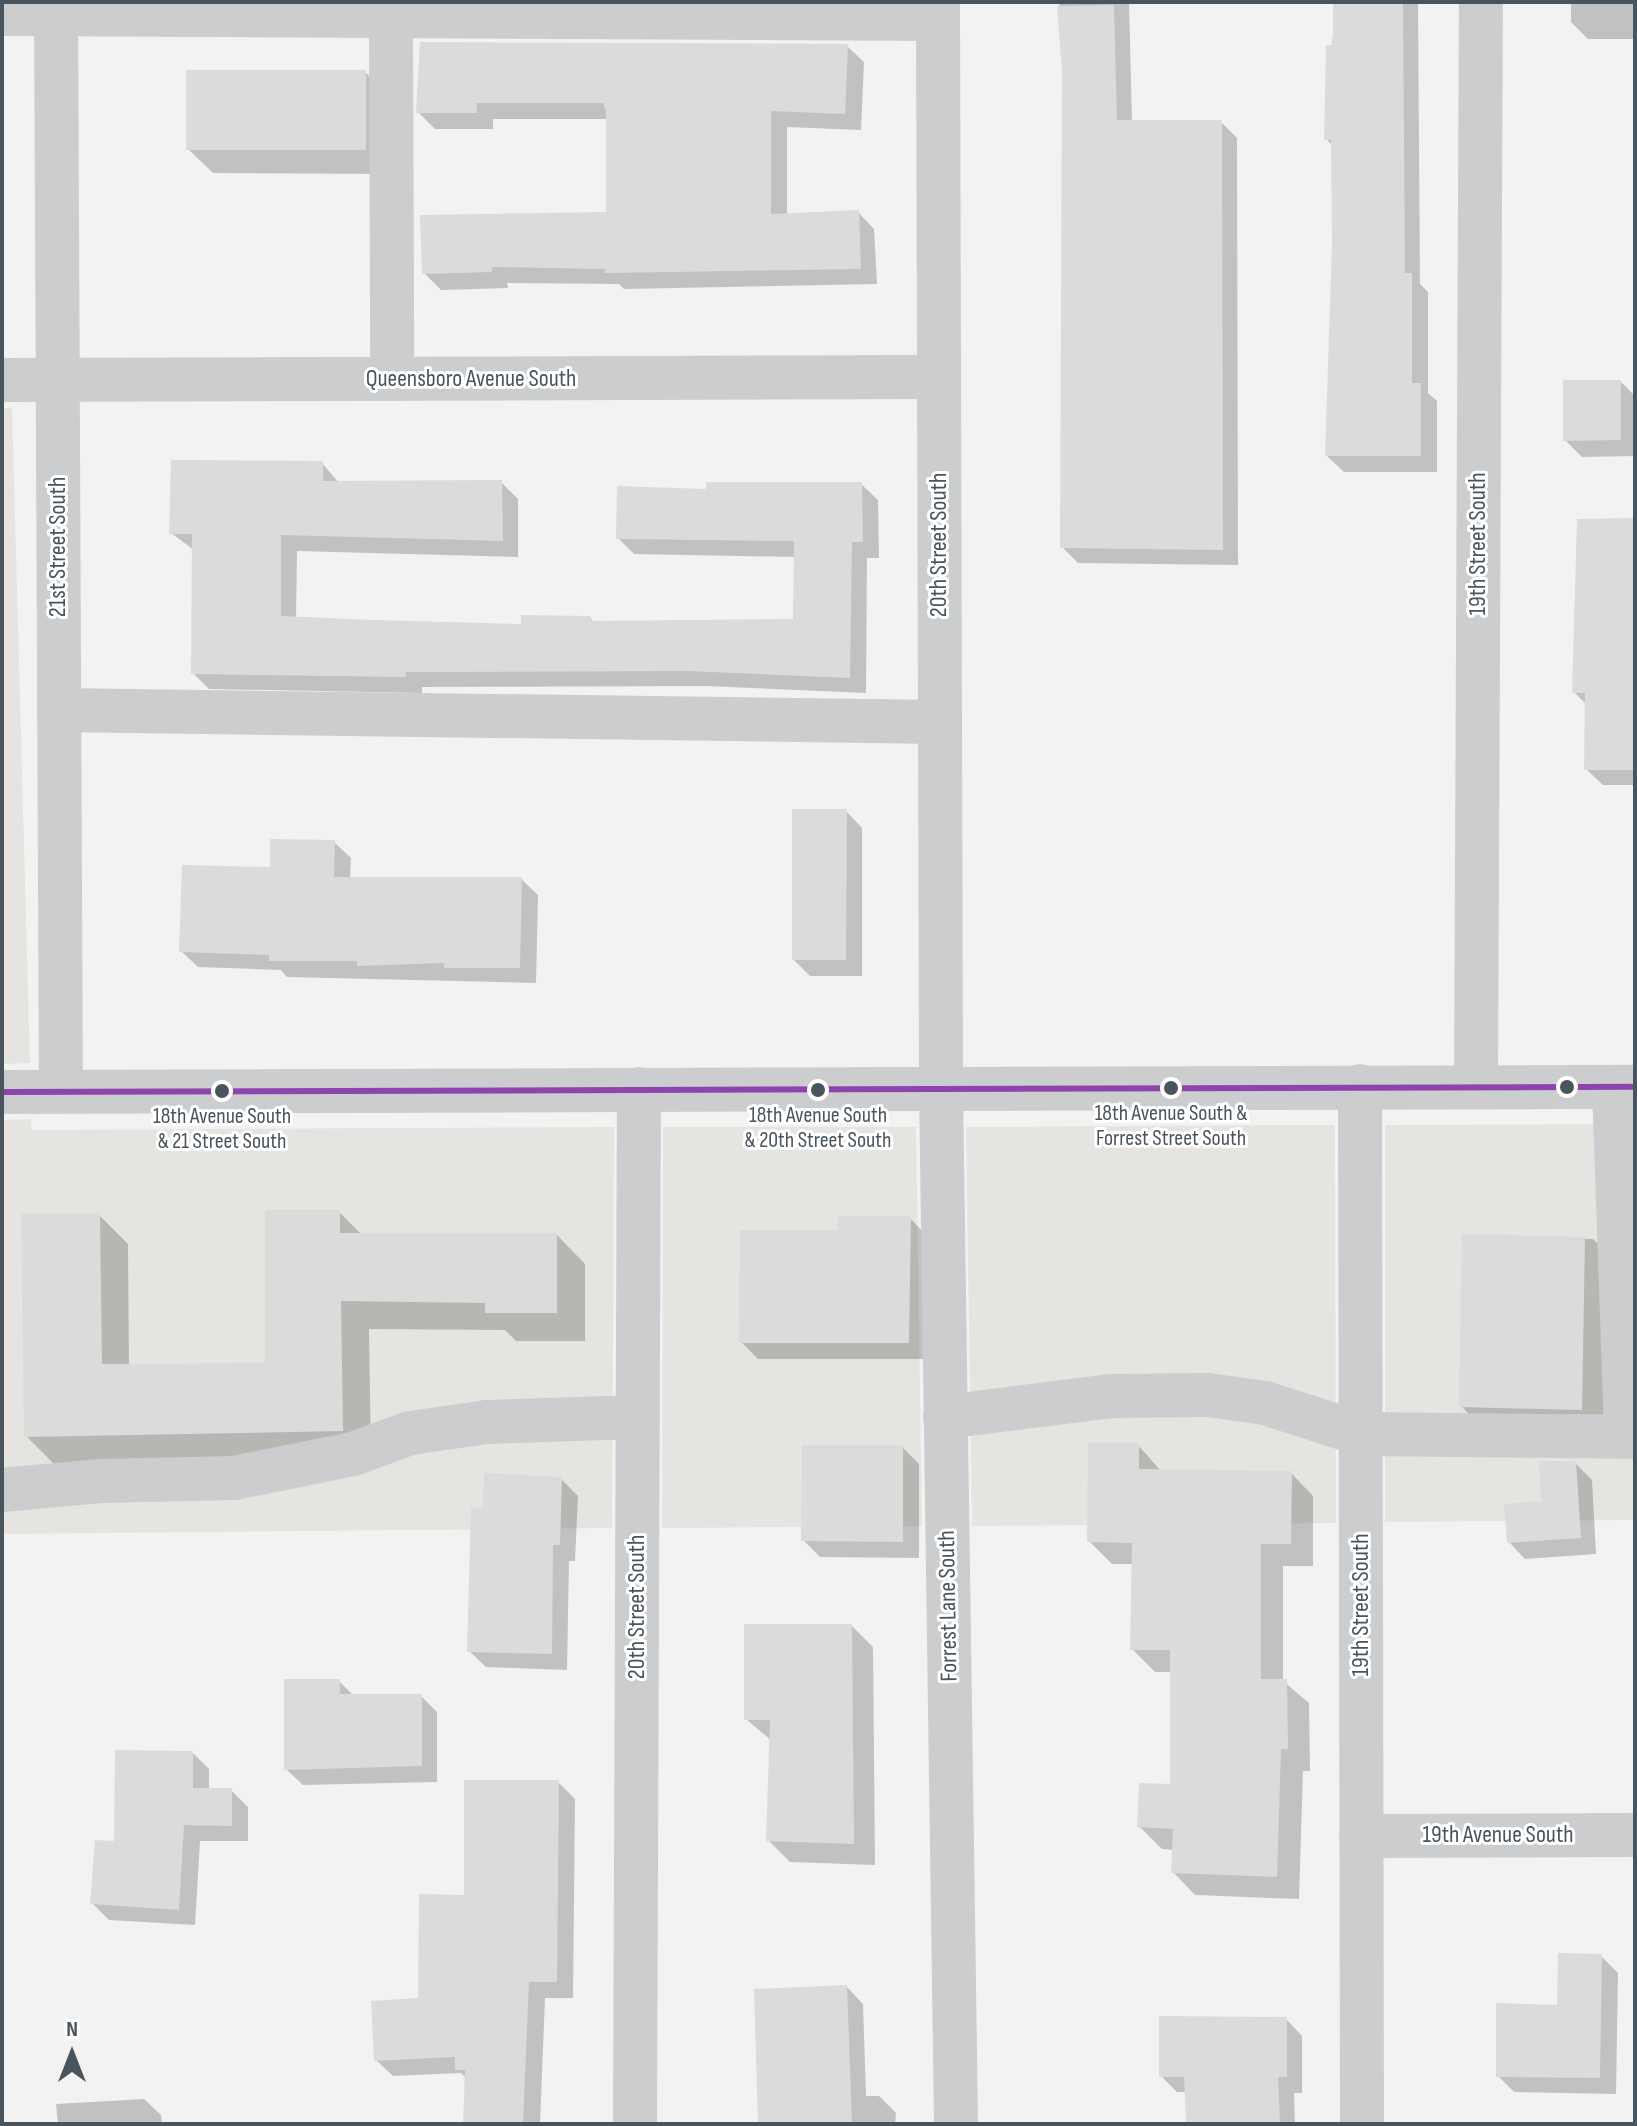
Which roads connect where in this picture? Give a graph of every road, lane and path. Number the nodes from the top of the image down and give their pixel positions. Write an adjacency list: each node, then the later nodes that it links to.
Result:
1 (1481, 2): 12 (street, 19th Street South)
2 (56, 8): 4 (street); 5 (street); 9 (street, 21st Street South)
3 (938, 10): 5 (street); 6 (street, 20th Street South)
4 (2, 14)
5 (391, 19): 7 (street)
6 (939, 377): 7 (street, Queensboro Avenue South); 11 (street, 20th Street South)
7 (392, 379): 9 (street, Queensboro Avenue South)
8 (2, 380): 9 (street, Queensboro Avenue South)
9 (58, 380): 10 (street, 21st Street South)
10 (59, 710): 11 (street); 17 (street, 21st Street South)
11 (940, 722): 14 (street, 20th Street South)
12 (1476, 1085): 13 (street); 15 (street)
13 (1360, 1086): 14 (street); 21 (street, 19th Street South)
14 (941, 1087): 16 (street); 20 (street, Forrest Lane South)
15 (1625, 1087): 22 (street)
16 (639, 1089): 17 (street); 19 (street, 20th Street South)
17 (61, 1091): 18 (street)
18 (2, 1092)
19 (638, 1417): 23 (street); 26 (street, 20th Street South)
20 (945, 1417): 21 (street); 27 (street, Forrest Lane South)
21 (1361, 1434): 22 (street); 25 (street, 19th Street South)
22 (1630, 1437)
23 (2, 1490)
24 (1635, 1835): 25 (street, 19th Avenue South)
25 (1361, 1836): 28 (street, 19th Street South)
26 (635, 2124)
27 (956, 2124)
28 (1362, 2124)

